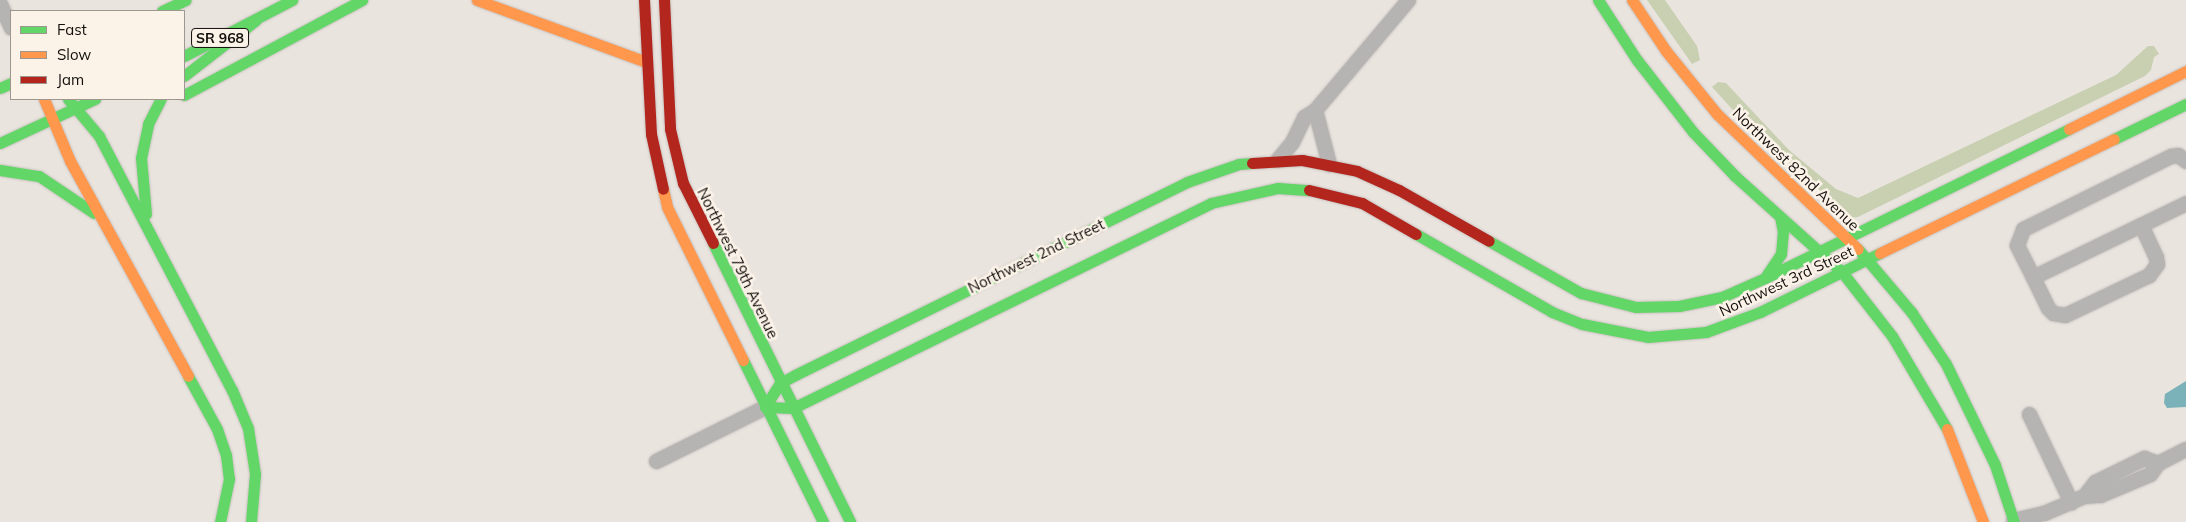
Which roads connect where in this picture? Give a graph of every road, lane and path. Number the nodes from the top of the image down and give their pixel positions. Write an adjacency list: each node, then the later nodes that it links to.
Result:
1 (186, 0): 11 (main road)
2 (292, 0): 12 (main road, SR 968)
3 (362, 0): 20 (main road)
4 (477, 0): 17 (main road)
5 (644, 0): 15 (main road)
6 (664, 0): 14 (main road, Northwest 79th Avenue)
7 (1408, 0): 28 (street)
8 (1598, 0): 38 (main road)
9 (1632, 0): 42 (main road, Northwest 82nd Avenue)
10 (0, 4): 13 (street)
11 (164, 10)
12 (256, 20): 16 (main road, SR 968); 19 (main road)
13 (10, 26)
14 (665, 29): 15 (street); 48 (main road, Northwest 79th Avenue)
15 (645, 35): 17 (main road)
16 (185, 56)
17 (646, 62): 49 (main road)
18 (2185, 74): 42 (main road, Northwest 3rd Street)
19 (185, 75)
20 (185, 97)
21 (44, 100): 29 (main road)
22 (69, 100): 27 (main road)
23 (93, 100): 27 (main road)
24 (160, 100): 31 (main road)
25 (177, 101): 31 (main road)
26 (2186, 104): 44 (main road, Northwest 3rd Street)
27 (78, 107): 29 (main road); 41 (main road)
28 (1315, 110): 32 (street); 34 (street)
29 (52, 119): 30 (main road); 39 (main road)
30 (0, 143)
31 (144, 146): 41 (main road)
32 (1277, 160): 34 (main road, Northwest 2nd Street); 48 (main road, Northwest 2nd Street)
33 (2186, 160): 46 (street)
34 (1328, 164): 47 (main road, Northwest 3rd Street)
35 (0, 170): 39 (main road)
36 (1278, 188): 45 (main road, Northwest 3rd Street); 50 (main road, Northwest 2nd Street)
37 (2186, 203): 40 (street)
38 (1780, 216): 43 (main road); 47 (main road)
39 (101, 218): 56 (main road)
40 (2141, 225): 46 (street); 46 (street)
41 (148, 233): 57 (main road)
42 (1846, 238): 43 (main road, Northwest 3rd Street); 44 (main road, Northwest 82nd Avenue)
43 (1819, 251): 45 (main road); 47 (main road, Northwest 3rd Street)
44 (1868, 260): 45 (main road, Northwest 3rd Street); 55 (main road, Northwest 82nd Avenue)
45 (1842, 272): 60 (main road)
46 (2033, 277)
47 (1765, 278)
48 (780, 383): 49 (main road); 50 (main road, Northwest 79th Avenue)
49 (765, 407): 50 (main road, Northwest 2nd Street); 53 (street, Northwest 2nd Street); 58 (main road)
50 (793, 408): 59 (main road, Northwest 79th Avenue)
51 (2029, 414): 54 (street)
52 (2186, 449): 54 (street)
53 (656, 461)
54 (2078, 499): 55 (street)
55 (2013, 521)
56 (220, 522)
57 (251, 522)
58 (823, 522)
59 (850, 522)
60 (1983, 522)

